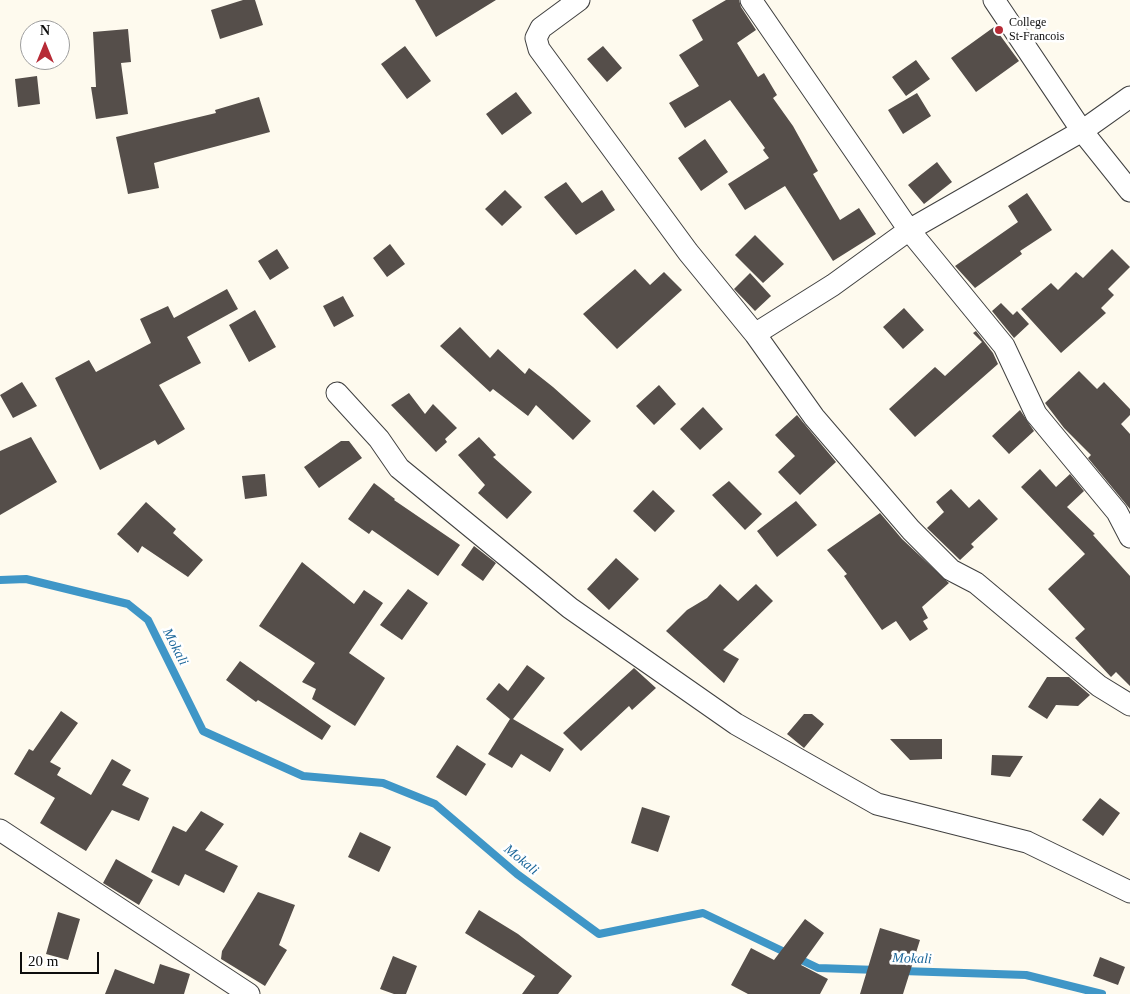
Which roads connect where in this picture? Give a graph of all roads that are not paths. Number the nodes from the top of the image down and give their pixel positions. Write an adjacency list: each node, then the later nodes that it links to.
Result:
1 (579, 0): 8 (street)
2 (751, 0): 7 (street)
3 (994, 0): 5 (street)
4 (1130, 97): 5 (street)
5 (1082, 131): 6 (street); 7 (street)
6 (1130, 191)
7 (909, 230): 8 (street); 10 (street)
8 (755, 334): 11 (street)
9 (337, 393): 13 (street)
10 (1130, 537)
11 (1130, 705)
12 (0, 830): 14 (street)
13 (1130, 892)
14 (249, 994)

